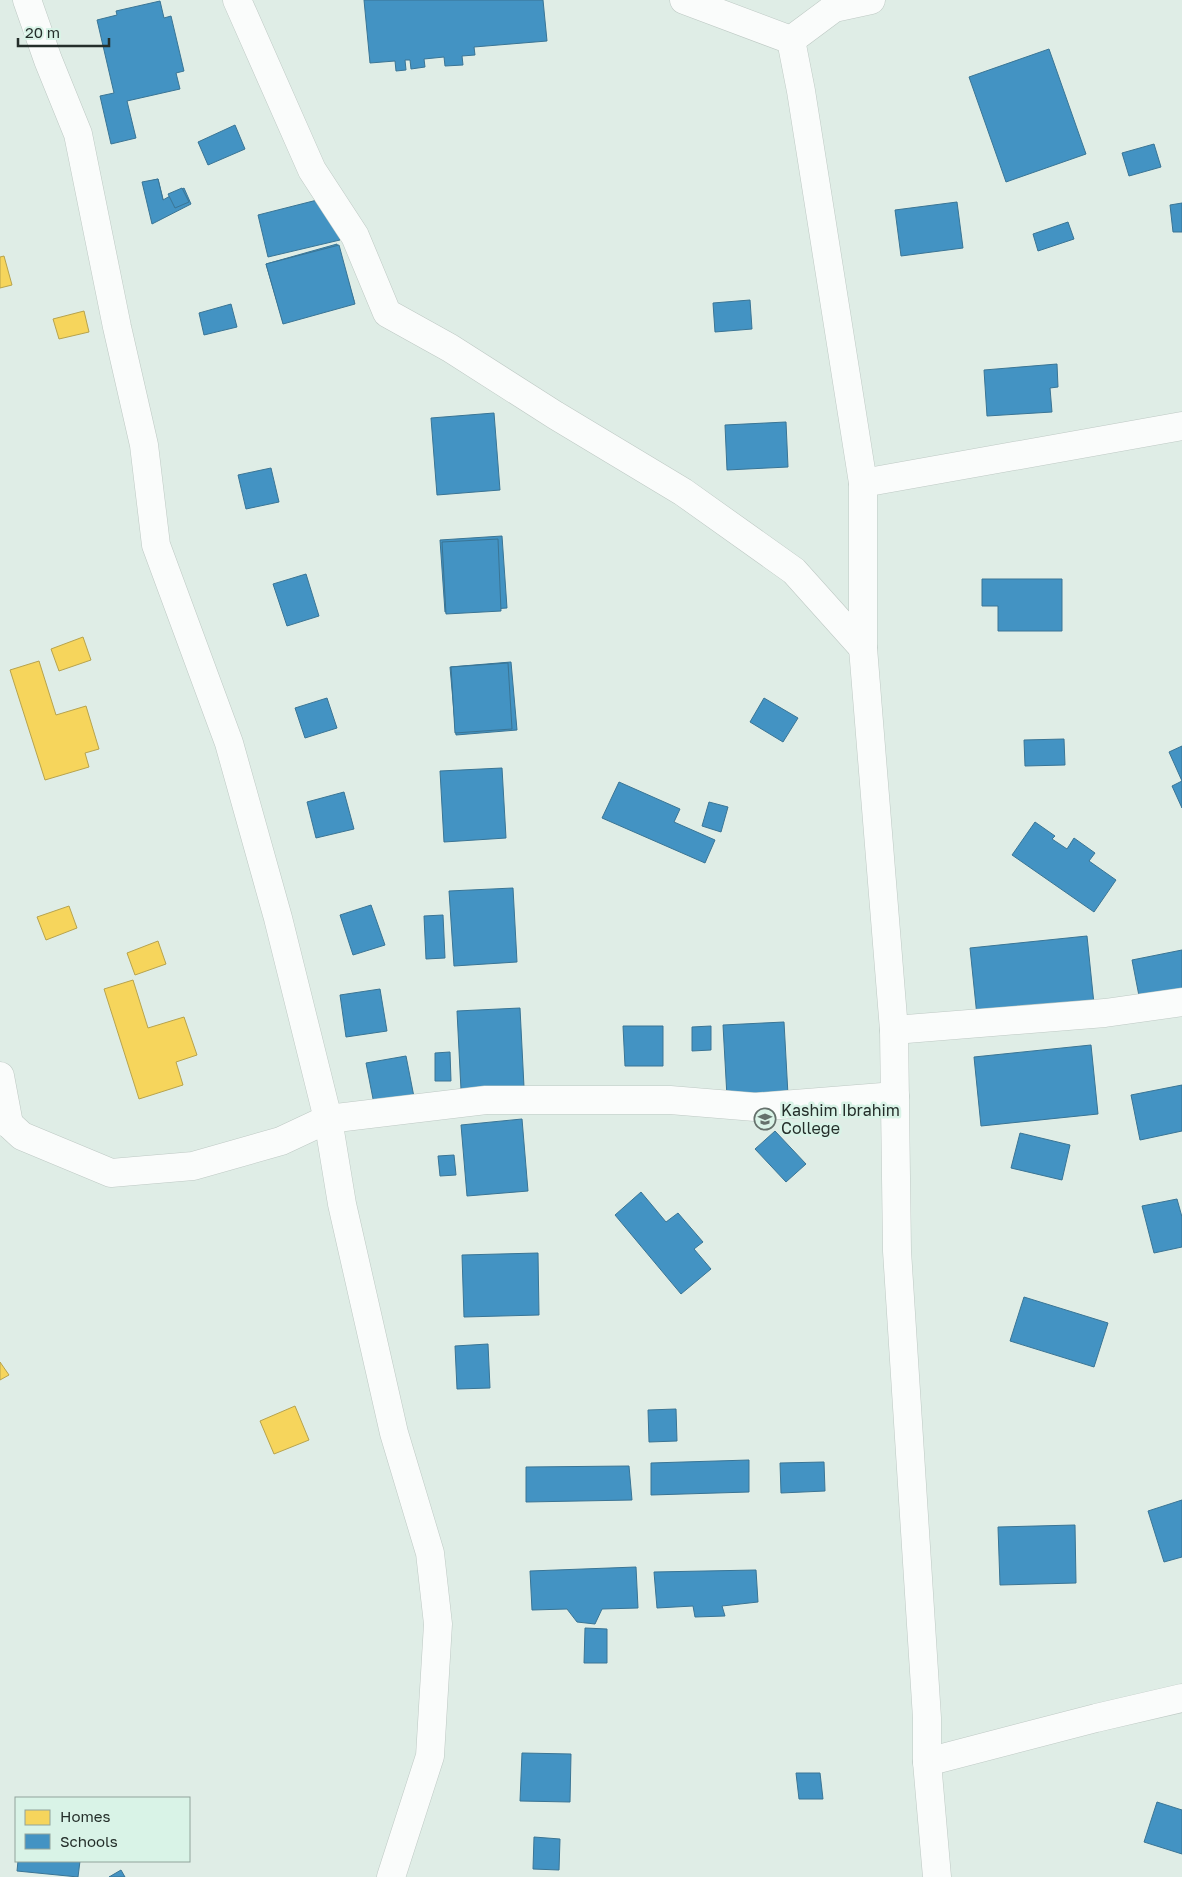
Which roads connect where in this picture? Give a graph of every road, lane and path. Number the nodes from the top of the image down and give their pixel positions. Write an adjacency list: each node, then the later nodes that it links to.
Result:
1 (27, 0): 13 (street)
2 (236, 0): 8 (street)
3 (684, 0): 5 (street)
4 (871, 0): 5 (street)
5 (791, 40): 7 (street)
6 (1182, 426): 7 (street)
7 (863, 483): 8 (street)
8 (863, 648): 10 (street)
9 (1182, 1002): 10 (street)
10 (894, 1030): 12 (street)
11 (0, 1076): 14 (street)
12 (895, 1096): 13 (street); 16 (street)
13 (328, 1120): 14 (street); 17 (street)
14 (4, 1122)
15 (1182, 1698): 16 (street)
16 (927, 1762): 18 (street)
17 (391, 1877)
18 (936, 1877)

